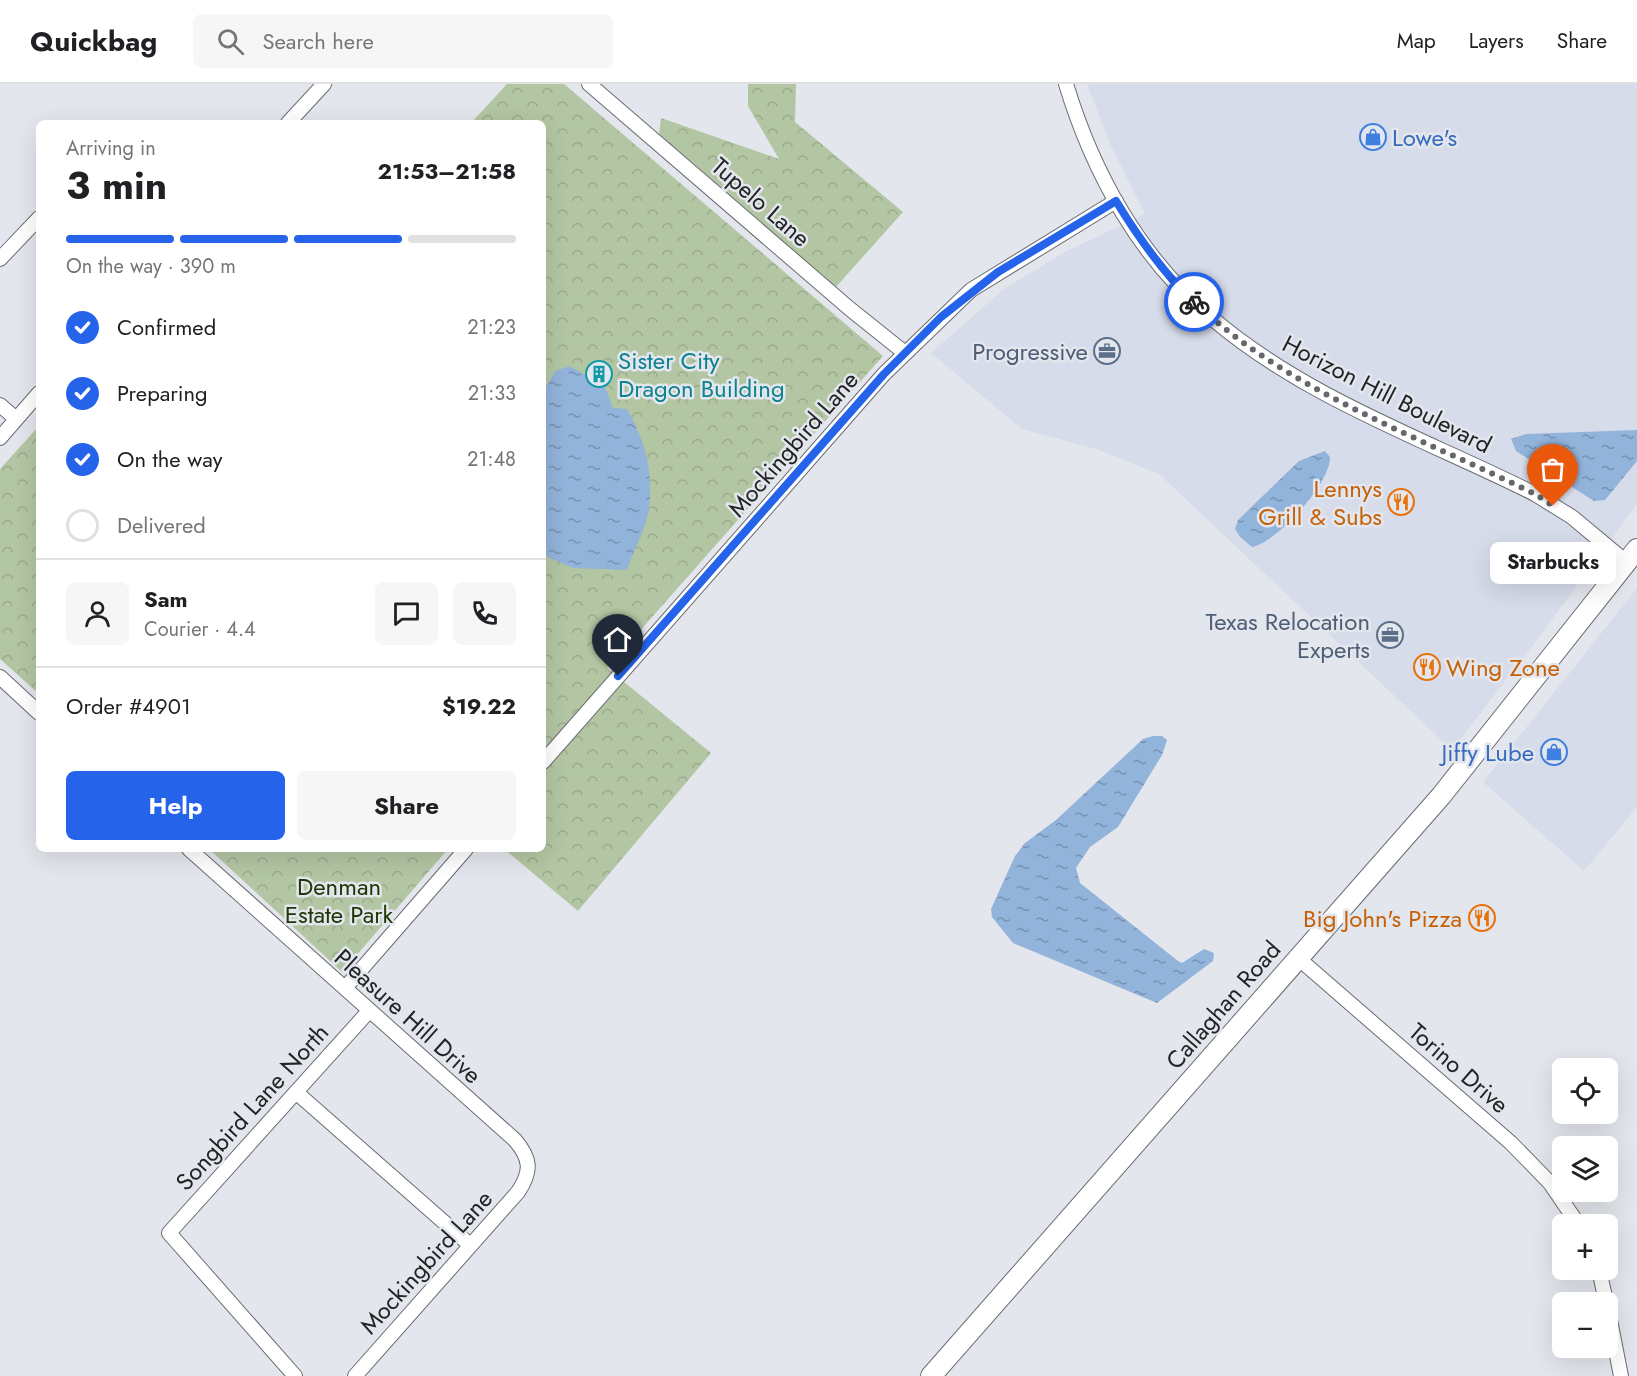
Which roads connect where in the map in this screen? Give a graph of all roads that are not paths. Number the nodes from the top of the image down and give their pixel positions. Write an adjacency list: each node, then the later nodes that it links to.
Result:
1 (324, 84): 4 (street)
2 (589, 84): 8 (street, Tupelo Lane)
3 (1066, 84): 5 (street, Horizon Hill Boulevard)
4 (291, 120)
5 (1116, 201): 8 (street, Mockingbird Lane); 13 (street, Horizon Hill Boulevard)
6 (36, 221): 7 (street)
7 (0, 259)
8 (905, 353): 16 (street, Mockingbird Lane)
9 (36, 396): 11 (street)
10 (0, 405): 11 (street)
11 (15, 418): 12 (street)
12 (0, 438)
13 (1632, 555): 19 (main road, Callaghan Road)
14 (0, 677): 15 (street)
15 (36, 710)
16 (546, 759)
17 (192, 852): 20 (street, Pleasure Hill Drive)
18 (463, 852): 20 (street)
19 (1298, 958): 24 (street, Torino Drive); 29 (main road, Callaghan Road)
20 (345, 988): 21 (street, Pleasure Hill Drive)
21 (369, 1011): 22 (street, Songbird Lane North); 23 (street, Pleasure Hill Drive)
22 (297, 1093): 25 (street); 27 (street, Songbird Lane North)
23 (528, 1175): 25 (street, Mockingbird Lane)
24 (1571, 1214)
25 (470, 1245): 28 (street, Mockingbird Lane)
26 (1617, 1358): 30 (street)
27 (295, 1376)
28 (355, 1376)
29 (931, 1376)
30 (1621, 1376)

